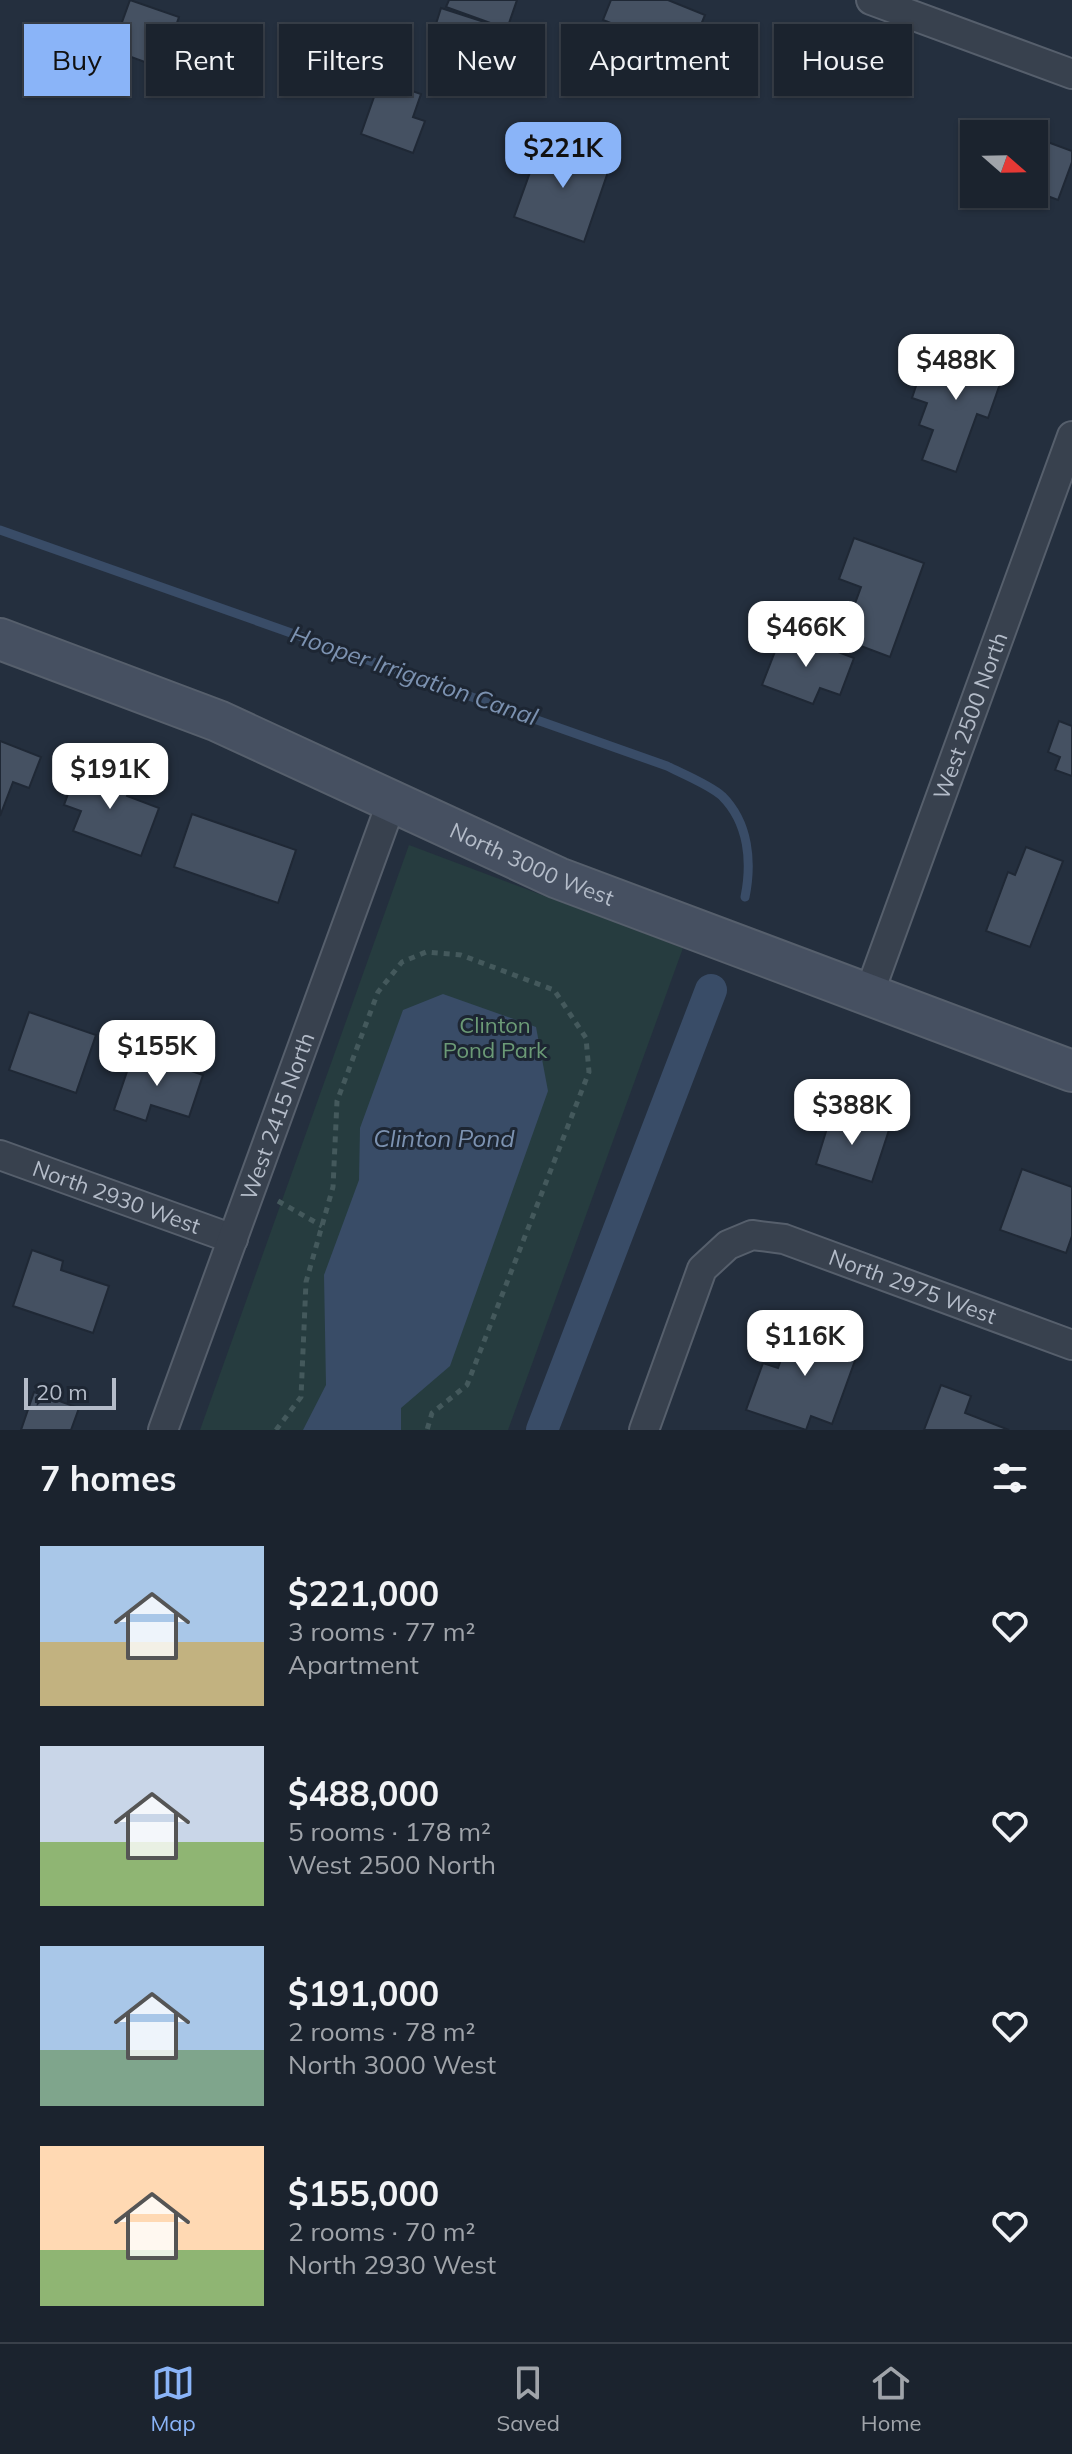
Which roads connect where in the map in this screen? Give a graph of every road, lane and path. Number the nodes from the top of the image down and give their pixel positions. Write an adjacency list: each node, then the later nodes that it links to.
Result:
1 (871, 0): 2 (street)
2 (1072, 74)
3 (1072, 436): 6 (street, West 2500 North)
4 (0, 639): 5 (main road, North 3000 West)
5 (392, 801): 6 (main road, North 3000 West); 9 (street, West 2415 North)
6 (869, 994): 7 (main road, North 3000 West)
7 (1072, 1071)
8 (0, 1155): 11 (street, North 2930 West)
9 (252, 1186): 10 (path); 11 (street, West 2415 North)
10 (322, 1226): 14 (path); 15 (path)
11 (233, 1239): 13 (street, West 2415 North)
12 (1072, 1345): 16 (street, North 2975 West)
13 (163, 1430)
14 (276, 1430)
15 (427, 1430)
16 (644, 1430)

